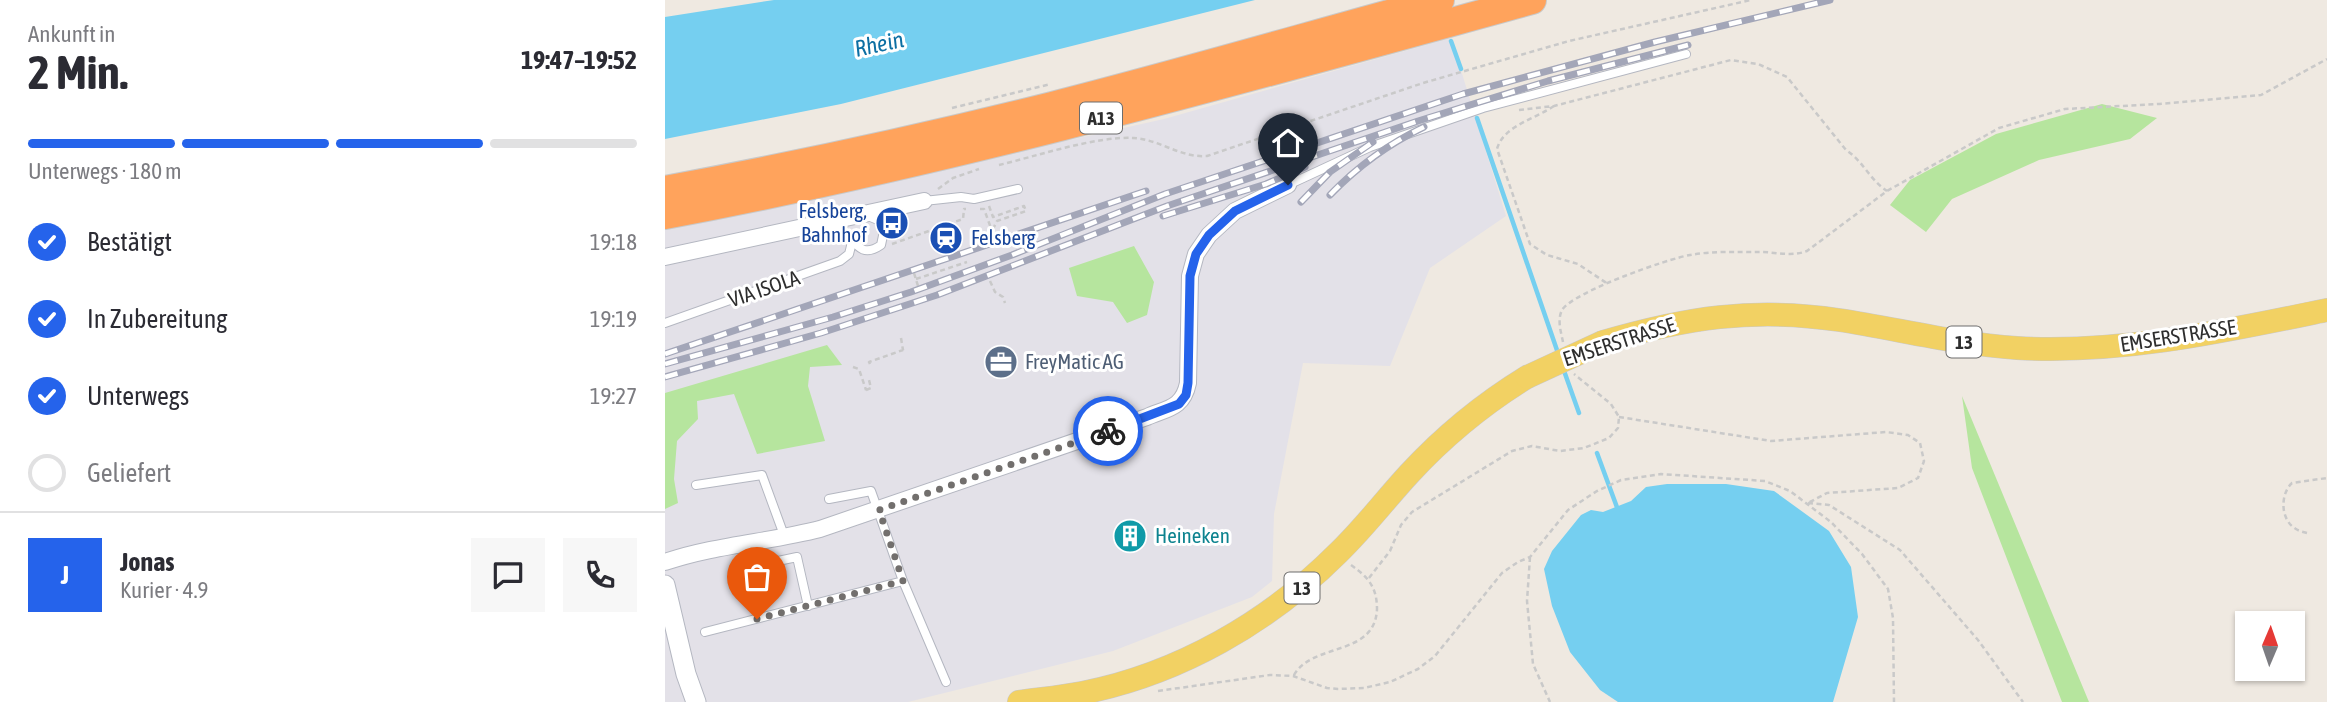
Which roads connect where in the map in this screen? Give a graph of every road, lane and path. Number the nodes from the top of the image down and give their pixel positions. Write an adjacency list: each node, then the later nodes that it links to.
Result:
1 (1440, 0): 14 (highway, A13)
2 (1532, 0): 19 (highway, A13)
3 (1751, 0): 10 (path)
4 (1686, 54): 7 (lane)
5 (2327, 59): 15 (path)
6 (1055, 83): 9 (path)
7 (1495, 104): 8 (path); 12 (lane)
8 (1554, 106): 15 (path); 30 (path)
9 (949, 108)
10 (997, 165)
11 (984, 168): 16 (path)
12 (1288, 185): 46 (street)
13 (1019, 188): 16 (lane)
14 (665, 190)
15 (1887, 191): 30 (path)
16 (924, 201): 20 (street)
17 (964, 209): 23 (path)
18 (984, 210): 18 (path)
19 (665, 215)
20 (858, 215): 21 (street); 23 (lane)
21 (821, 223): 22 (lane); 24 (street)
22 (852, 242): 23 (lane); 25 (lane)
23 (877, 247): 25 (lane, VIA ISOLA)
24 (665, 257)
25 (841, 261): 34 (lane, VIA ISOLA)
26 (967, 262): 28 (path)
27 (914, 273): 28 (path)
28 (916, 279): 31 (path)
29 (990, 281): 32 (path)
30 (1608, 284): 36 (path)
31 (918, 286)
32 (1005, 303)
33 (2327, 311): 49 (main road, EMSERSTRASSE / 13, bridge)
34 (665, 323)
35 (901, 338): 37 (path)
36 (1564, 347)
37 (870, 364)
38 (853, 368): 40 (path)
39 (1570, 371): 41 (path)
40 (869, 380)
41 (1619, 417): 45 (path); 53 (path)
42 (2327, 478): 47 (path)
43 (696, 485): 48 (lane)
44 (829, 499): 46 (lane)
45 (1808, 503): 50 (path); 64 (path); 65 (path)
46 (879, 510): 48 (street); 54 (lane)
47 (2307, 533)
48 (785, 538): 51 (street)
49 (1338, 554): 53 (path); 62 (main road, EMSERSTRASSE / 13)
50 (1530, 557): 58 (path); 63 (path)
51 (665, 562)
52 (740, 569): 56 (lane)
53 (1369, 578): 58 (path)
54 (903, 581): 56 (lane); 59 (lane)
55 (665, 585): 61 (street)
56 (808, 606): 57 (lane)
57 (705, 632)
58 (1293, 676): 60 (path)
59 (946, 682)
60 (1153, 692)
61 (696, 702)
62 (1019, 702)
63 (1550, 702)
64 (1893, 702)
65 (2023, 702)

